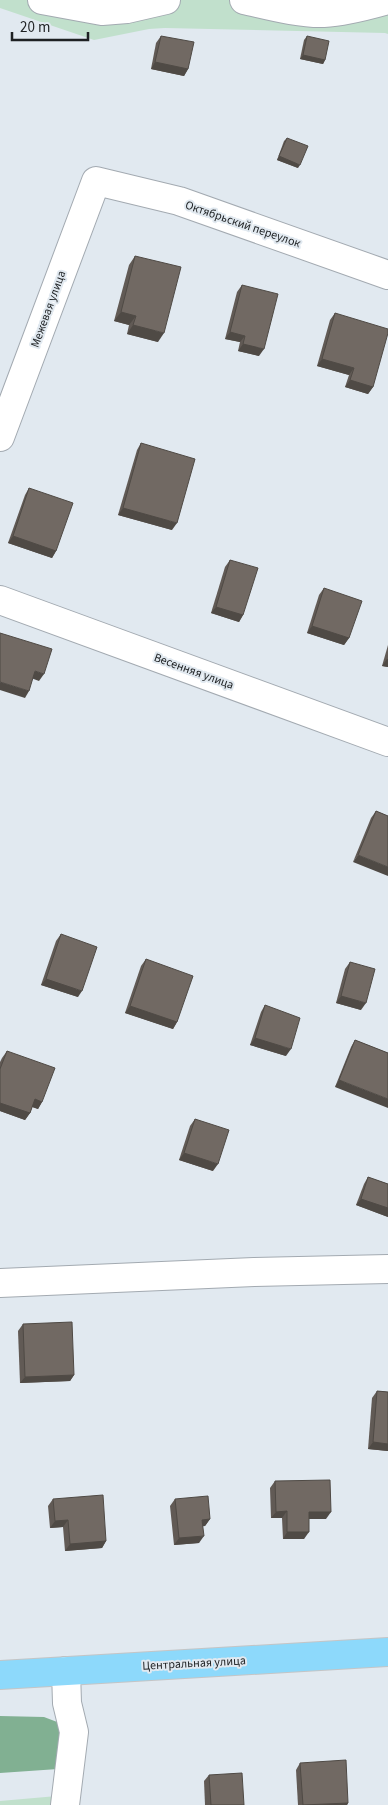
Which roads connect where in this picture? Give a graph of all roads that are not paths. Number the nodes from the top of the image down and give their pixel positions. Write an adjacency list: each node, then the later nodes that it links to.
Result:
1 (42, 0): 2 (street)
2 (166, 0)
3 (244, 0): 4 (street)
4 (388, 0)
5 (96, 181): 6 (street, Октябрьский переулок); 7 (street, Межевая улица)
6 (388, 275)
7 (0, 437)
8 (0, 600): 9 (street, Весенняя улица)
9 (388, 742)
10 (388, 1269): 11 (street)
11 (0, 1283)
12 (388, 1652): 13 (main road, Центральная улица)
13 (66, 1671): 14 (main road, Центральная улица); 15 (street)
14 (0, 1675)
15 (66, 1805)

